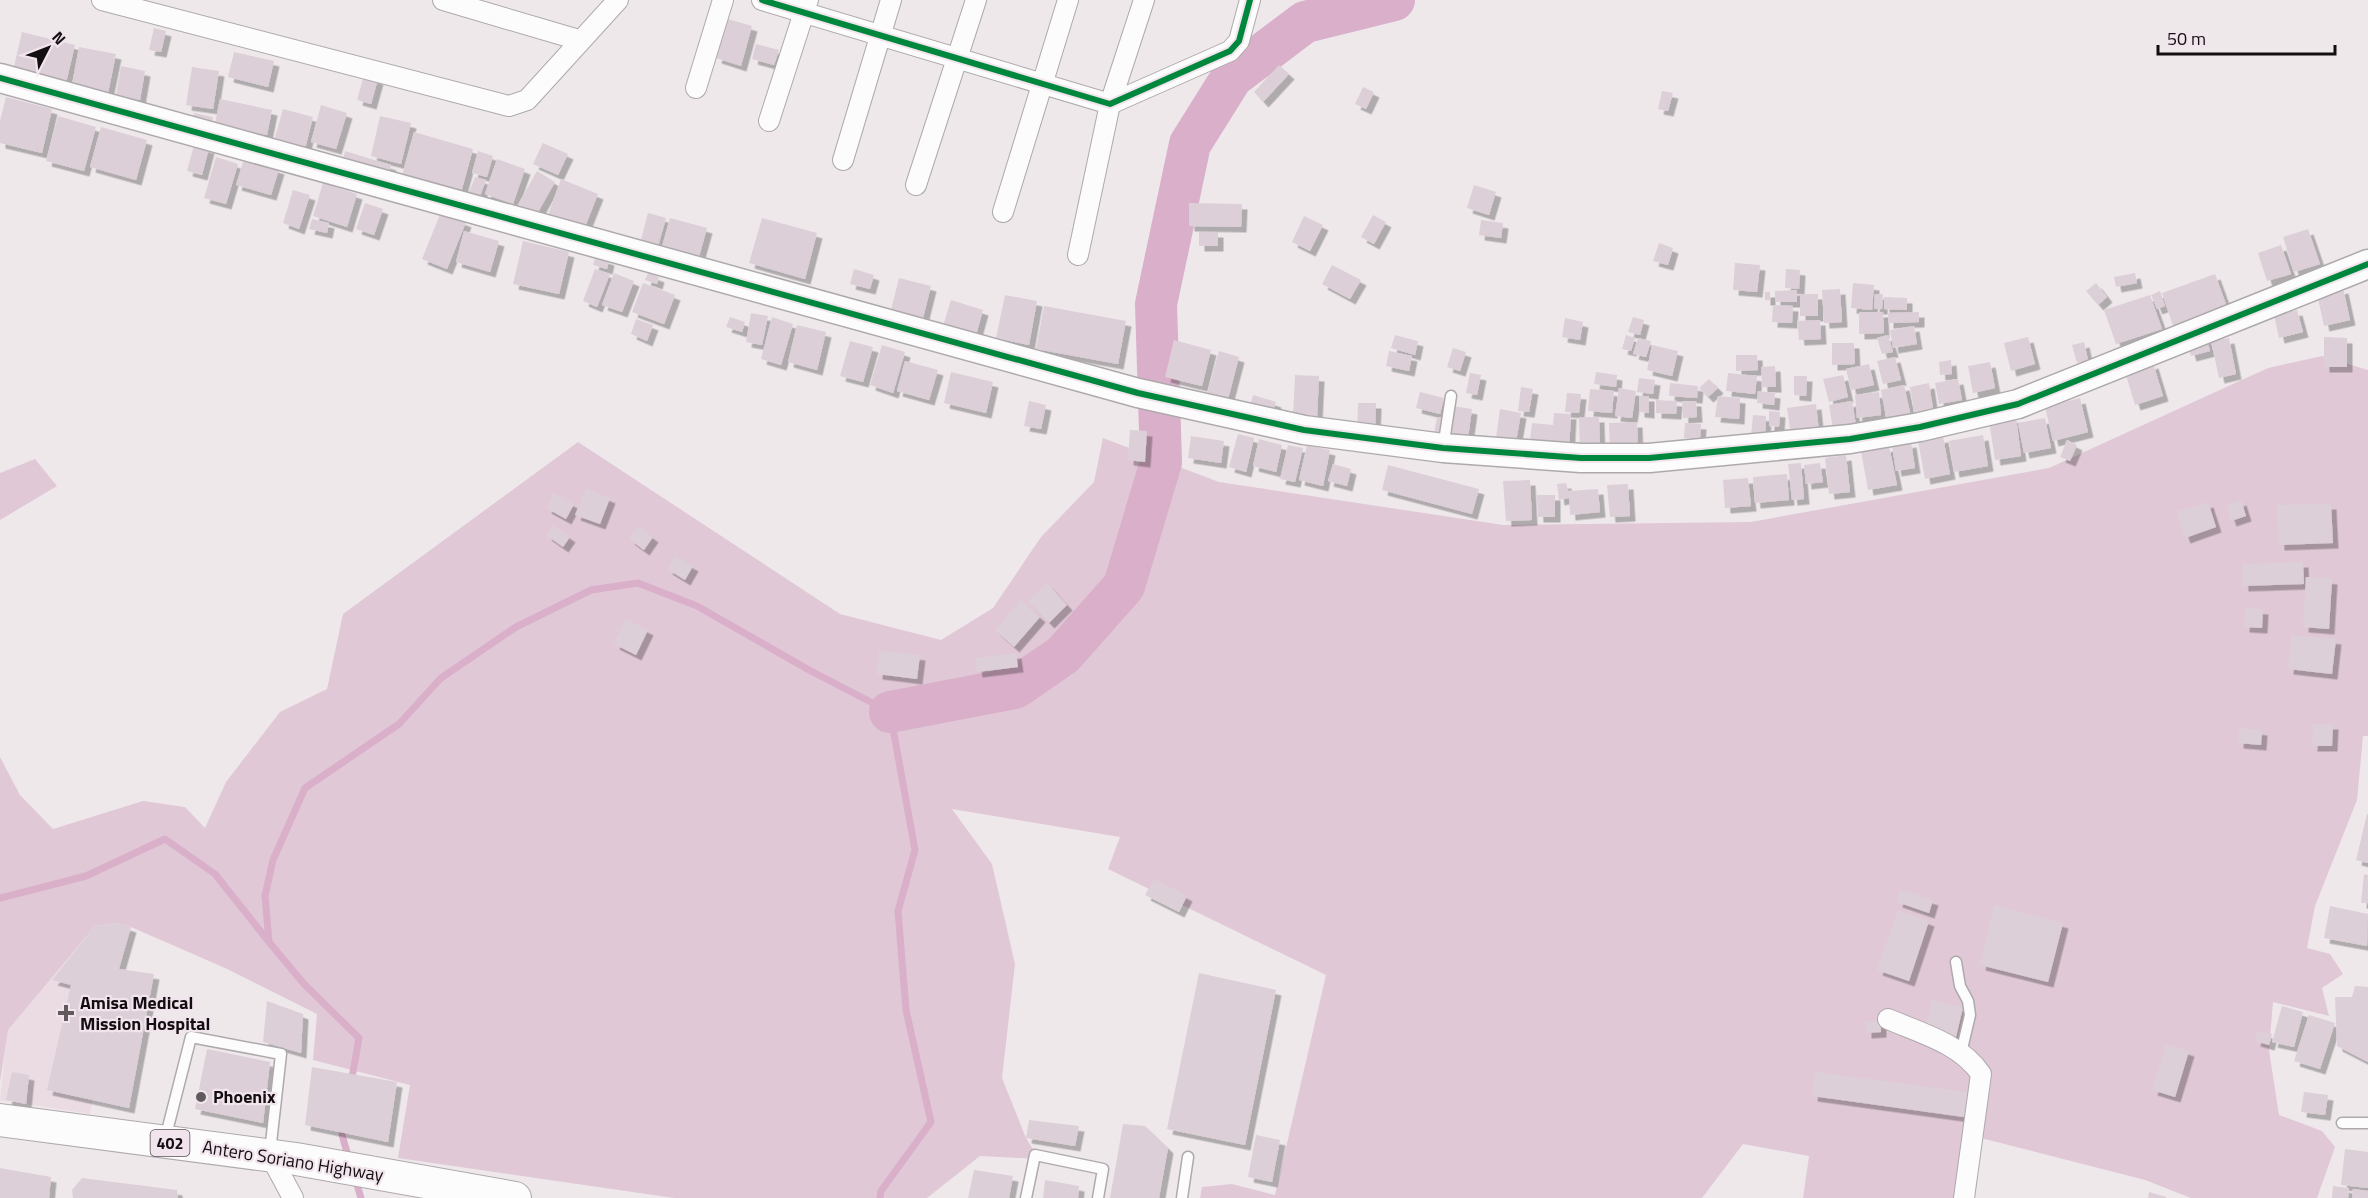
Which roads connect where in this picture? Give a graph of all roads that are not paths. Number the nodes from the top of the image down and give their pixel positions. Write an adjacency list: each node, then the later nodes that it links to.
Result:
1 (102, 0): 13 (street)
2 (443, 0): 13 (street)
3 (618, 0): 13 (street)
4 (723, 0): 17 (street)
5 (762, 0): 11 (street)
6 (891, 0): 12 (street)
7 (976, 0): 14 (street)
8 (1068, 0): 16 (street)
9 (1144, 0): 18 (street)
10 (1250, 0): 18 (street)
11 (806, 6): 12 (street); 19 (street)
12 (882, 36): 14 (street); 20 (street)
13 (579, 40)
14 (957, 58): 16 (street); 21 (street)
15 (0, 78): 26 (street)
16 (1041, 84): 18 (street); 22 (street)
17 (696, 88)
18 (1110, 104): 23 (street)
19 (769, 121)
20 (843, 160)
21 (916, 185)
22 (1003, 212)
23 (1077, 255)
24 (2368, 264): 26 (street)
25 (1451, 396): 26 (lane)
26 (1443, 448)
27 (1956, 962): 29 (lane)
28 (1888, 1019): 29 (street)
29 (1961, 1053): 41 (street)
30 (0, 1120): 33 (main road, Antero Soriano Highway / 402)
31 (2342, 1123): 32 (lane)
32 (2368, 1123)
33 (164, 1143): 34 (main road, Antero Soriano Highway / 402); 34 (lane)
34 (270, 1155): 36 (main road, Antero Soriano Highway / 402); 37 (street)
35 (1188, 1157): 40 (lane)
36 (506, 1197)
37 (293, 1198)
38 (1026, 1198): 39 (lane)
39 (1098, 1198)
40 (1182, 1198)
41 (1964, 1198)

